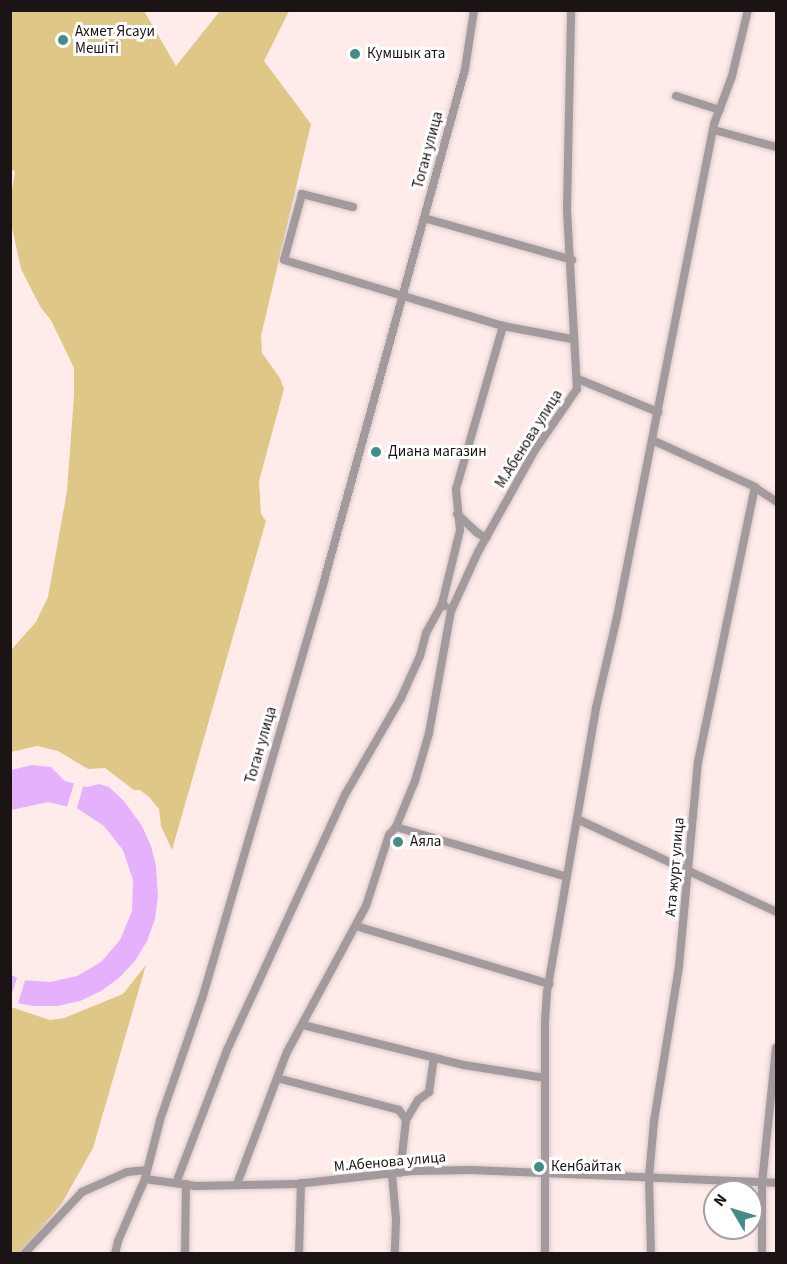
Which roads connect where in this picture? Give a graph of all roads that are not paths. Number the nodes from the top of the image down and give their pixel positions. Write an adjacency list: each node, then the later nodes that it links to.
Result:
1 (474, 10): 9 (street, Тоган улица)
2 (571, 10): 10 (street, М.Абенова улица)
3 (748, 10): 5 (street)
4 (676, 96): 5 (street)
5 (720, 110): 6 (street)
6 (714, 130): 7 (street); 15 (street)
7 (777, 147)
8 (353, 207): 11 (street)
9 (424, 218): 10 (street); 11 (street, Тоган улица)
10 (572, 260): 13 (street, М.Абенова улица)
11 (402, 296): 12 (street); 38 (street, Тоган улица)
12 (503, 326): 13 (street); 19 (street)
13 (572, 339): 14 (street, М.Абенова улица)
14 (578, 379): 15 (street); 20 (street, М.Абенова улица)
15 (658, 412): 16 (street)
16 (652, 440): 17 (street); 23 (street)
17 (755, 487): 18 (street); 25 (street, Ата журт улица)
18 (777, 501)
19 (457, 513): 20 (street); 21 (street)
20 (486, 537): 22 (street, М.Абенова улица)
21 (442, 604): 22 (street); 42 (street)
22 (451, 611): 24 (street, М.Абенова улица)
23 (577, 819): 25 (street); 26 (street)
24 (396, 827): 26 (street); 28 (street, М.Абенова улица)
25 (688, 870): 27 (street); 39 (street, Ата журт улица)
26 (567, 877): 29 (street)
27 (777, 912)
28 (356, 926): 29 (street); 30 (street, М.Абенова улица)
29 (549, 984): 34 (street)
30 (303, 1025): 32 (street); 33 (street, М.Абенова улица)
31 (777, 1048): 41 (street)
32 (434, 1057): 34 (street); 35 (street)
33 (277, 1078): 35 (street); 43 (street, М.Абенова улица)
34 (545, 1078): 37 (street)
35 (406, 1120): 36 (street)
36 (396, 1173): 37 (street, М.Абенова улица); 44 (street, М.Абенова улица); 49 (street)
37 (545, 1173): 39 (street, М.Абенова улица); 50 (street)
38 (146, 1175): 42 (street, М.Абенова улица); 45 (street, М.Абенова улица); 46 (street, Тоган улица)
39 (649, 1177): 40 (street, М.Абенова улица); 51 (street, Ата журт улица)
40 (706, 1180)
41 (762, 1180)
42 (181, 1184): 43 (street, М.Абенова улица); 47 (street)
43 (237, 1184): 44 (street, М.Абенова улица)
44 (302, 1184): 48 (street)
45 (24, 1254)
46 (116, 1254)
47 (185, 1254)
48 (299, 1254)
49 (395, 1254)
50 (546, 1254)
51 (651, 1254)

